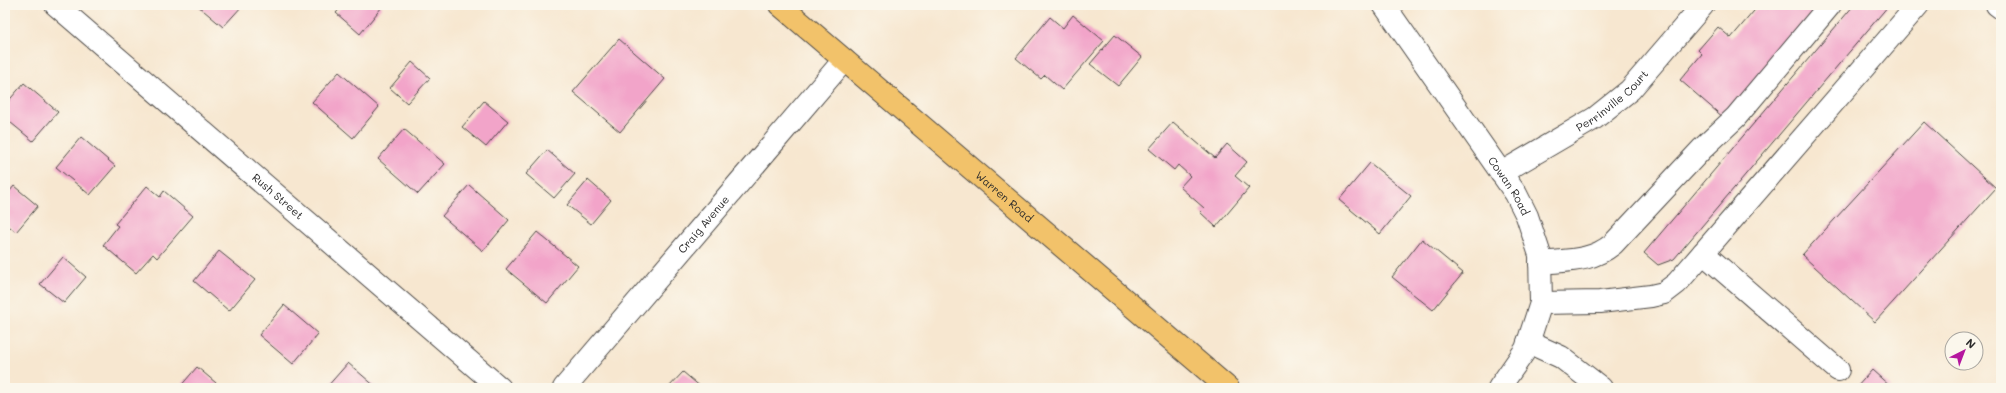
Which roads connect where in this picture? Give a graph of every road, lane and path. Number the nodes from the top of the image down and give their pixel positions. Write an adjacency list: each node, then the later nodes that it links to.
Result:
1 (56, 5): 16 (street, Rush Street)
2 (780, 5): 9 (main road, Warren Road)
3 (1384, 5): 10 (street, Cowan Road)
4 (1703, 5): 10 (street, Perrinville Court)
5 (1830, 5): 12 (street)
6 (1918, 5): 11 (street)
7 (1997, 5): 8 (street)
8 (2001, 8)
9 (844, 60): 17 (street, Craig Avenue); 18 (main road, Warren Road)
10 (1501, 173): 12 (street, Cowan Road)
11 (1703, 253): 13 (street); 15 (street)
12 (1540, 263): 13 (street, Cowan Road)
13 (1541, 303): 14 (street, Cowan Road)
14 (1528, 342): 19 (street, Cowan Road); 20 (street)
15 (1838, 370)
16 (500, 388)
17 (564, 388)
18 (1228, 388)
19 (1499, 388)
20 (1601, 388)

